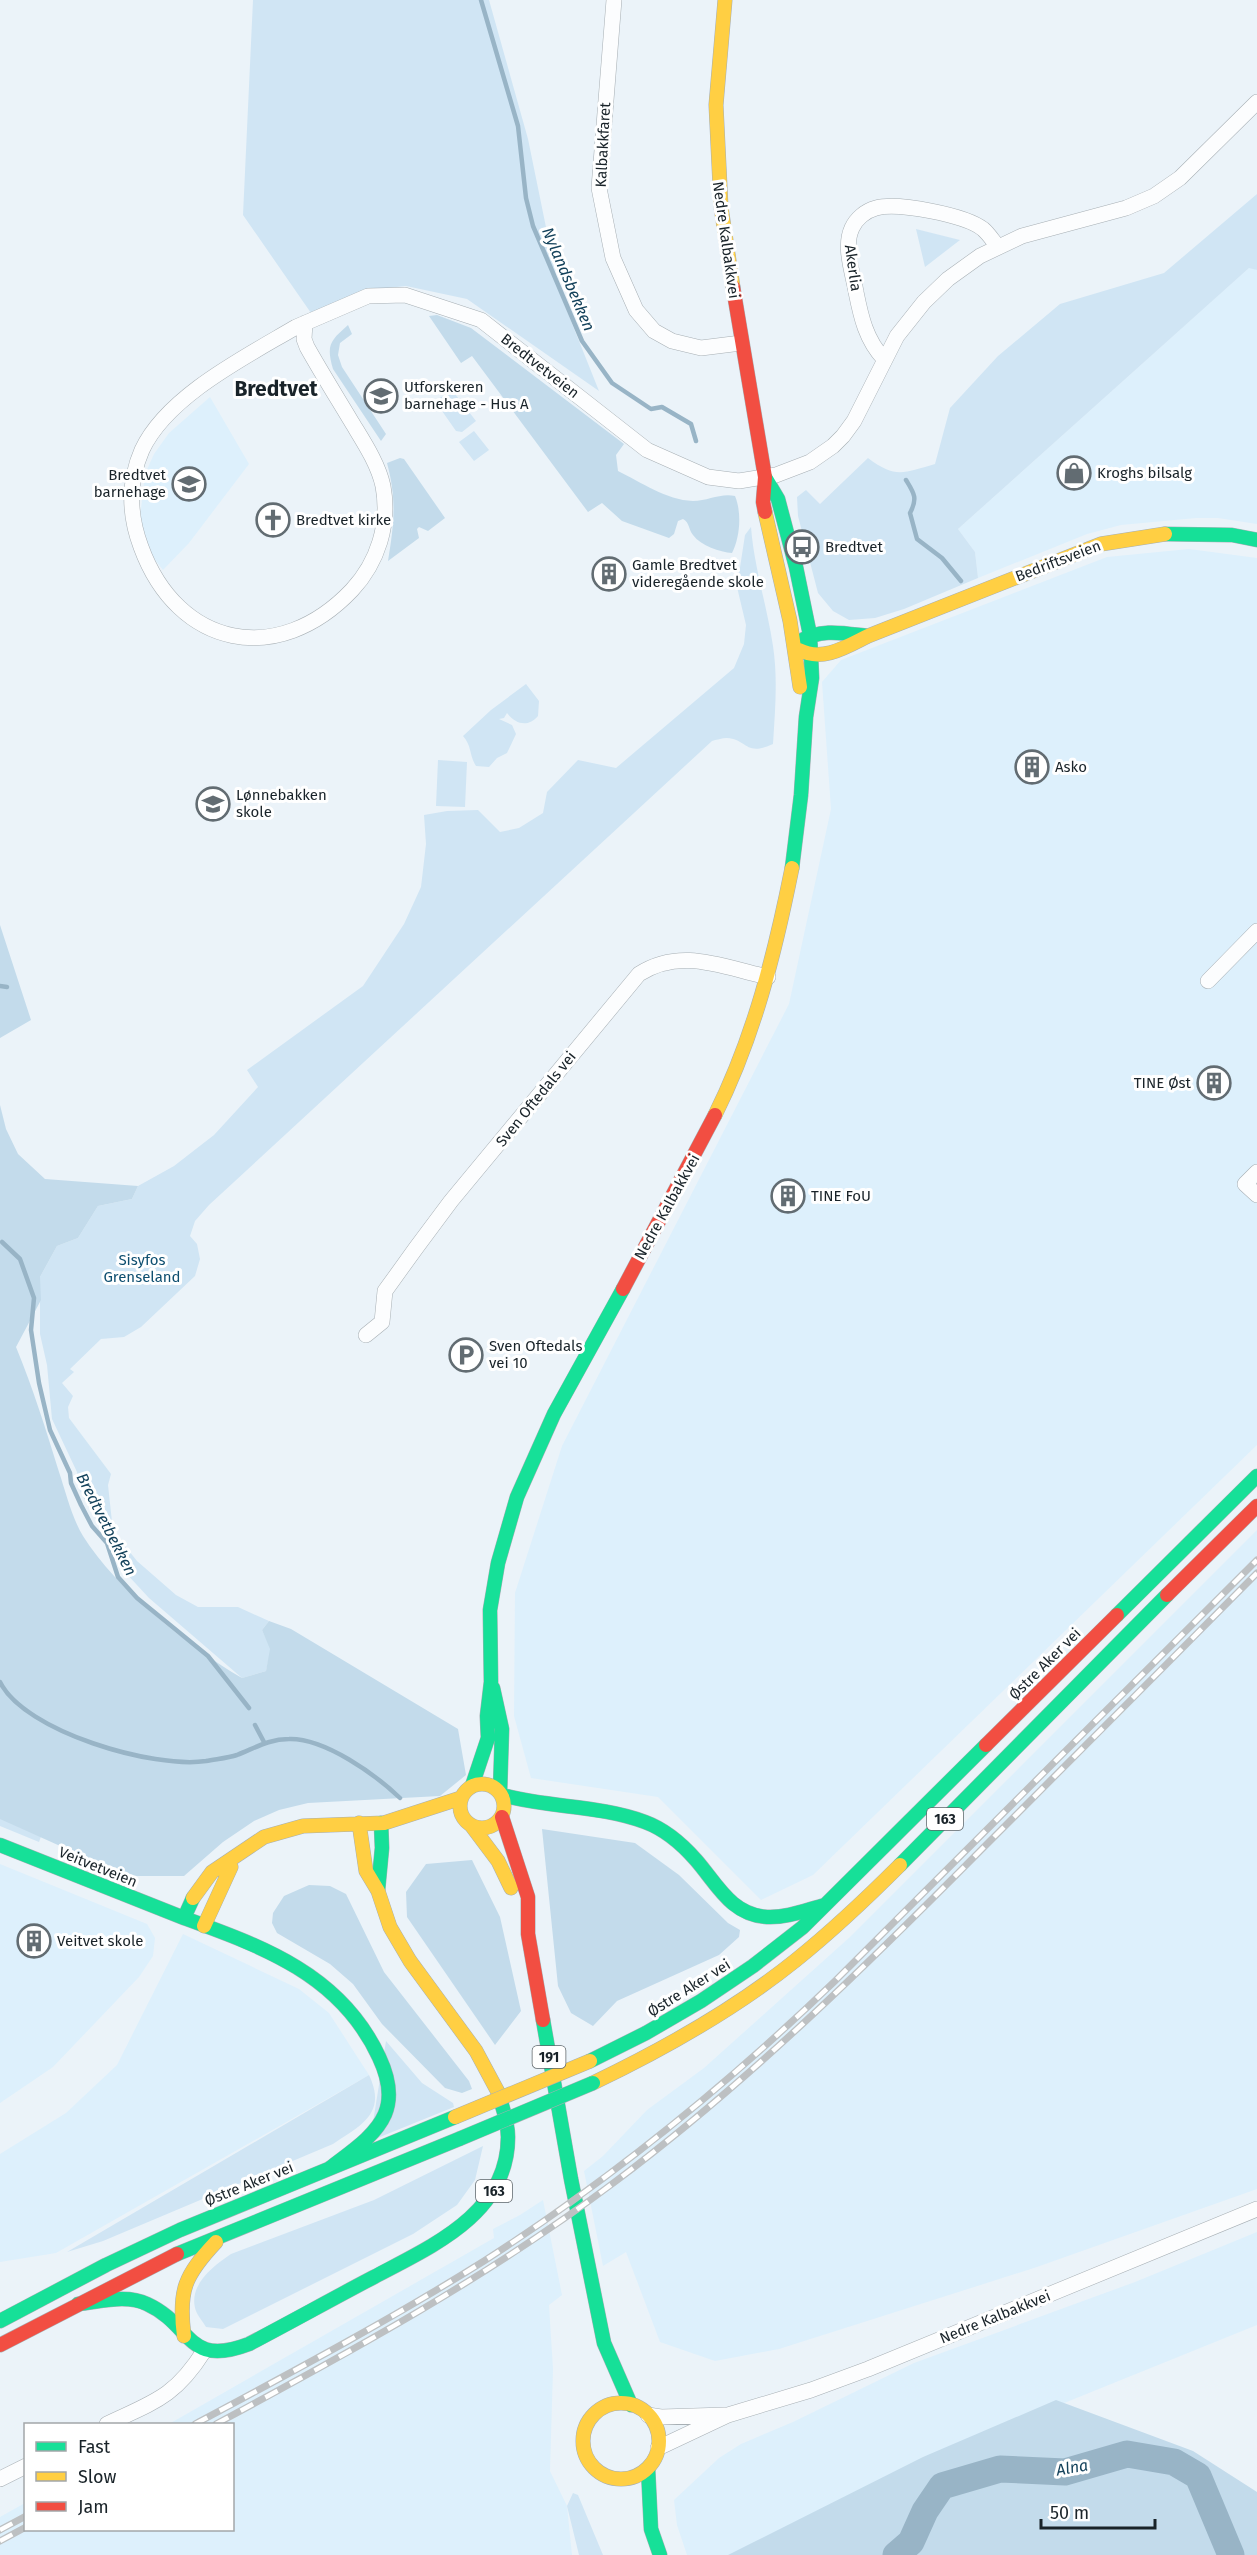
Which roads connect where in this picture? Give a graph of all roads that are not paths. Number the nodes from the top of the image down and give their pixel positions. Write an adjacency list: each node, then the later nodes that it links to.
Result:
1 (614, 0): 6 (street, Kalbakkfaret)
2 (725, 0): 6 (main road, Nedre Kalbakkvei)
3 (1257, 102): 4 (street)
4 (998, 247): 7 (street); 7 (street, Akerlia)
5 (305, 323): 5 (street, Bredtvetveien); 8 (street, Bredtvetveien)
6 (741, 343): 8 (main road, Nedre Kalbakkvei)
7 (884, 359): 8 (street)
8 (765, 477): 10 (main road, Nedre Kalbakkvei); 12 (main road, Nedre Kalbakkvei)
9 (1257, 540): 11 (main road, Bedriftsveien)
10 (810, 635): 11 (main road, Bedriftsveien); 12 (main road); 13 (main road, Nedre Kalbakkvei)
11 (868, 636): 13 (main road, Bedriftsveien)
12 (794, 647): 13 (main road); 14 (main road, Nedre Kalbakkvei)
13 (811, 656): 14 (main road, Nedre Kalbakkvei)
14 (806, 717): 16 (main road, Nedre Kalbakkvei)
15 (1255, 938): 17 (street)
16 (768, 976): 20 (street, Sven Oftedals vei); 23 (main road, Nedre Kalbakkvei)
17 (1208, 981)
18 (1257, 1172): 19 (street)
19 (1257, 1195)
20 (366, 1335)
21 (1257, 1476): 36 (main road, Østre Aker vei / 163)
22 (1257, 1506): 42 (main road, 163, bridge)
23 (491, 1682): 24 (main road, Nedre Kalbakkvei); 25 (main road, Nedre Kalbakkvei)
24 (472, 1786): 25 (main road); 26 (main road)
25 (501, 1794): 27 (main road, 191); 36 (main road)
26 (461, 1798): 29 (main road); 31 (main road, 191)
27 (502, 1817): 31 (main road); 39 (main road, 191)
28 (359, 1823): 29 (main road); 34 (main road); 35 (main road, 163)
29 (382, 1823): 32 (main road); 35 (main road, 163)
30 (452, 1824): 31 (main road)
31 (469, 1824): 39 (main road, 191)
32 (409, 1830)
33 (0, 1845): 37 (main road, Veitvetveien)
34 (236, 1856): 37 (main road); 38 (main road)
35 (378, 1891): 48 (main road, 163)
36 (829, 1904): 40 (main road, Østre Aker vei / 163, bridge)
37 (184, 1918): 38 (main road, 163)
38 (204, 1926): 40 (main road, 163)
39 (528, 1934): 46 (main road, 191)
40 (330, 2169): 44 (main road, Østre Aker vei / 163)
41 (1257, 2209): 54 (street, Nedre Kalbakkvei)
42 (223, 2234): 43 (main road, 163); 45 (main road, 163)
43 (78, 2304): 45 (main road, 163); 47 (main road, 163)
44 (0, 2321)
45 (184, 2336): 48 (main road, 163)
46 (604, 2343): 49 (main road, 191); 51 (main road, 191)
47 (0, 2345)
48 (204, 2351): 55 (street)
49 (602, 2376)
50 (599, 2396): 52 (main road)
51 (631, 2405): 52 (main road); 53 (main road)
52 (594, 2414): 59 (main road)
53 (648, 2415): 54 (street, Nedre Kalbakkvei); 56 (main road)
54 (728, 2415): 56 (street, Nedre Kalbakkvei)
55 (109, 2423)
56 (658, 2448): 58 (main road)
57 (24, 2467): 60 (street)
58 (648, 2468): 59 (main road); 63 (main road)
59 (615, 2479): 61 (main road)
60 (0, 2480)
61 (625, 2491)
62 (636, 2508): 63 (main road)
63 (651, 2529): 64 (main road)
64 (660, 2555)

